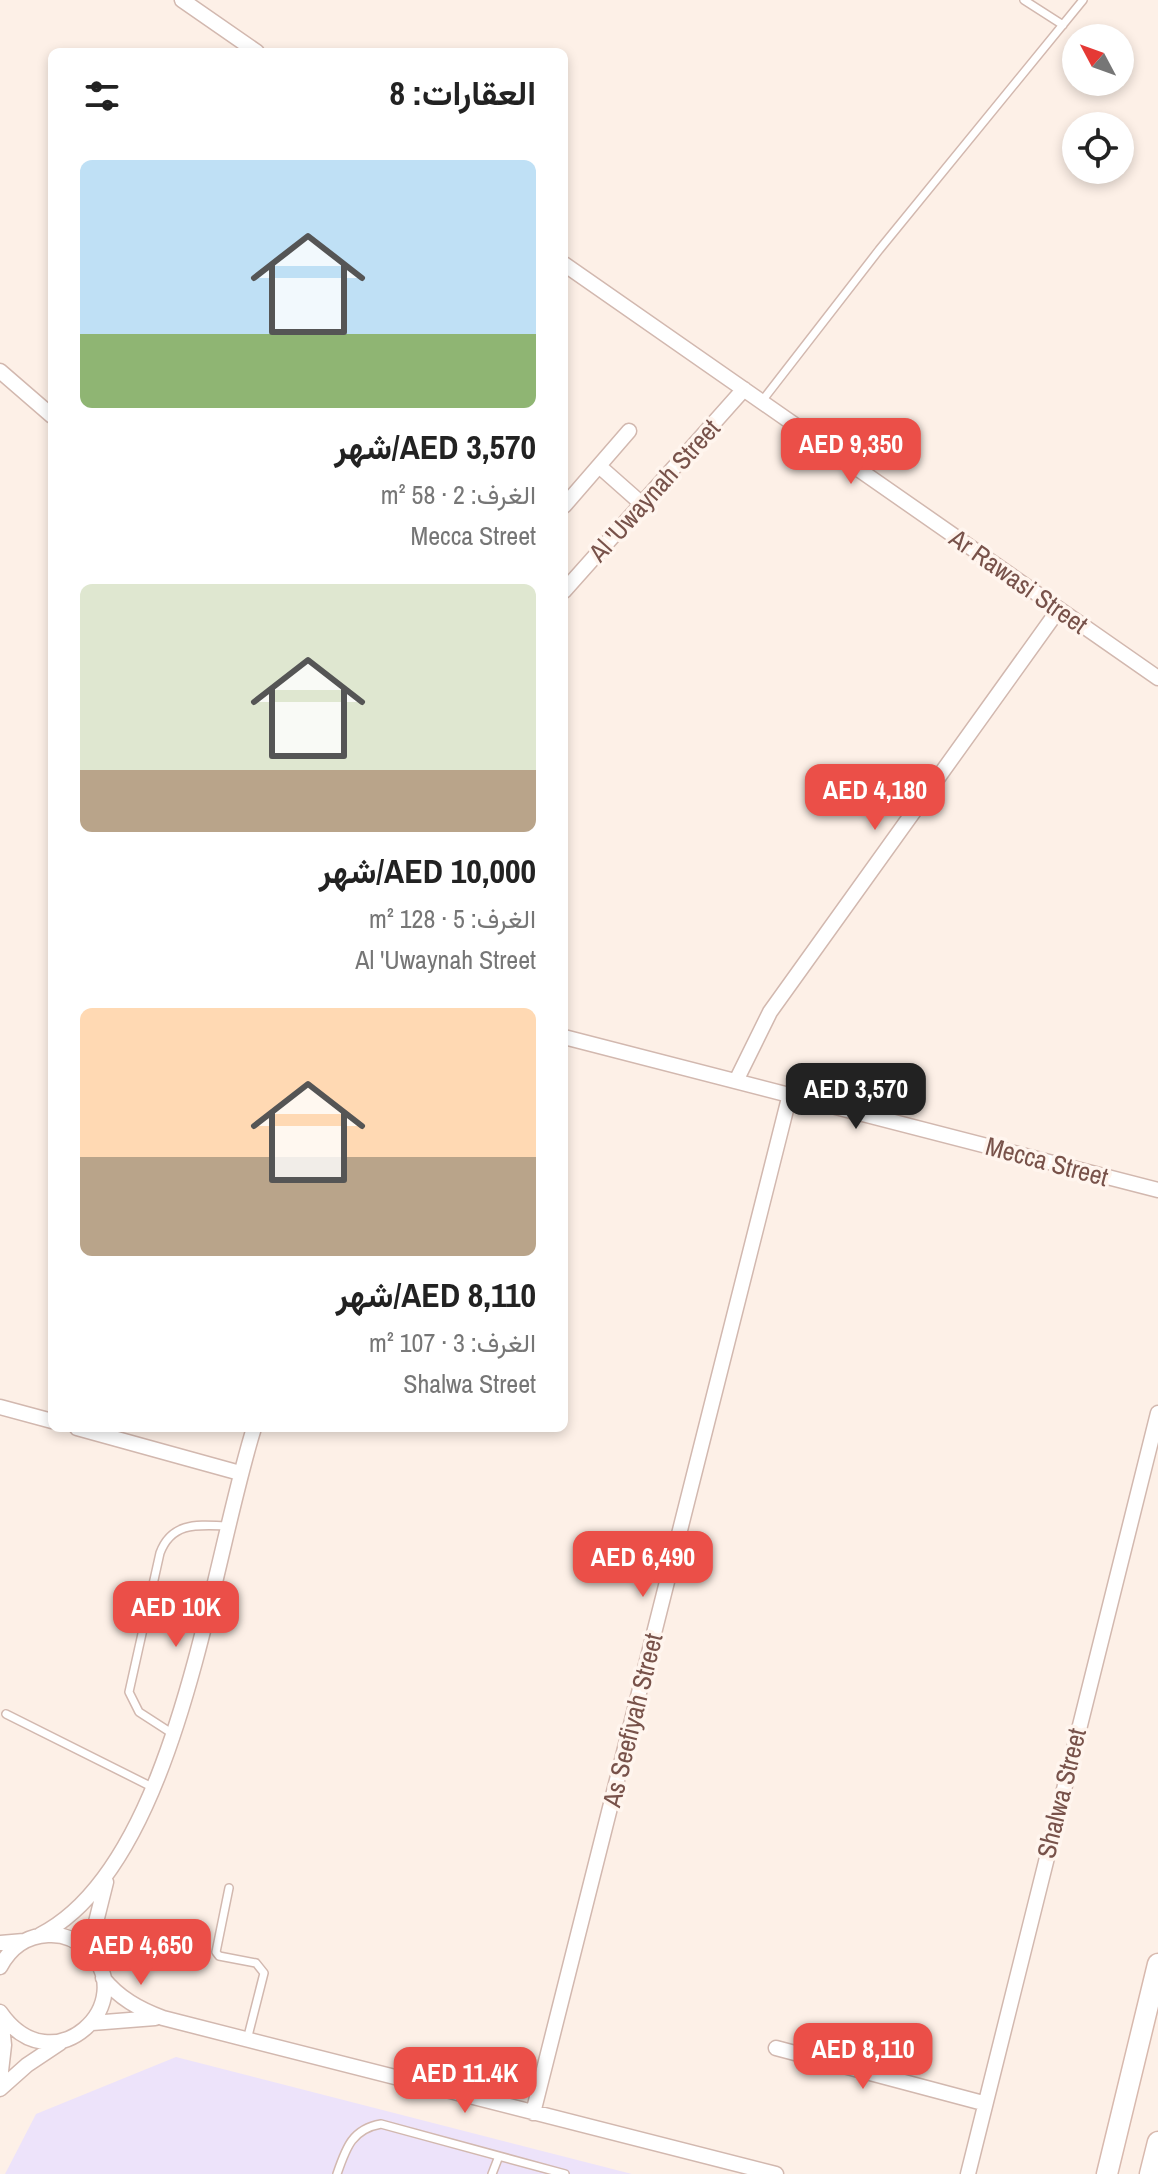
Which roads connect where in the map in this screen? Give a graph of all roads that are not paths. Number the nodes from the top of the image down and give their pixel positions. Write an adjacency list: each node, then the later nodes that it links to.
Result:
1 (182, 0): 7 (street)
2 (1024, 0): 4 (lane)
3 (1083, 0): 5 (lane)
4 (1062, 24)
5 (1064, 24)
6 (1062, 26): 11 (lane)
7 (251, 48)
8 (568, 267): 10 (street, Ar Rawasi Street)
9 (0, 371): 12 (street)
10 (744, 389): 11 (street, Ar Rawasi Street); 16 (street, Al 'Uwaynah Street)
11 (762, 401): 18 (street, Ar Rawasi Street)
12 (48, 413)
13 (629, 431): 14 (street)
14 (599, 466): 15 (street); 16 (street)
15 (568, 501)
16 (642, 504): 17 (street, Al 'Uwaynah Street)
17 (568, 587)
18 (1059, 609): 19 (street, Ar Rawasi Street); 21 (street)
19 (1158, 678)
20 (568, 1038): 21 (street, Mecca Street)
21 (736, 1081): 22 (street, Mecca Street)
22 (790, 1094): 23 (street, Mecca Street); 51 (street, As Seefiyah Street)
23 (1158, 1190)
24 (0, 1407): 26 (street)
25 (1158, 1413): 50 (street, Shalwa Street)
26 (48, 1420)
27 (91, 1432): 29 (street)
28 (253, 1432): 29 (street)
29 (240, 1473): 30 (street)
30 (228, 1526): 32 (street); 32 (lane)
31 (6, 1714): 33 (lane)
32 (173, 1734): 33 (street)
33 (154, 1788): 34 (street)
34 (108, 1878): 36 (street); 41 (street)
35 (229, 1888): 45 (lane)
36 (40, 1935): 37 (street); 41 (street)
37 (24, 1941): 38 (street); 40 (street)
38 (0, 1943)
39 (1158, 1964): 59 (main road)
40 (0, 1967)
41 (101, 1971): 43 (street); 44 (street)
42 (0, 2012): 46 (street); 48 (street)
43 (163, 2018): 44 (street); 45 (street)
44 (92, 2023): 46 (street)
45 (247, 2040): 51 (street)
46 (61, 2042): 49 (street)
47 (776, 2048): 50 (street)
48 (0, 2080)
49 (0, 2089)
50 (983, 2103): 58 (street, Shalwa Street)
51 (533, 2113): 57 (street)
52 (1158, 2142): 60 (main road)
53 (499, 2156): 54 (lane); 55 (lane); 56 (lane)
54 (337, 2174)
55 (492, 2174)
56 (565, 2174)
57 (776, 2174)
58 (968, 2174)
59 (1107, 2174)
60 (1150, 2174)

